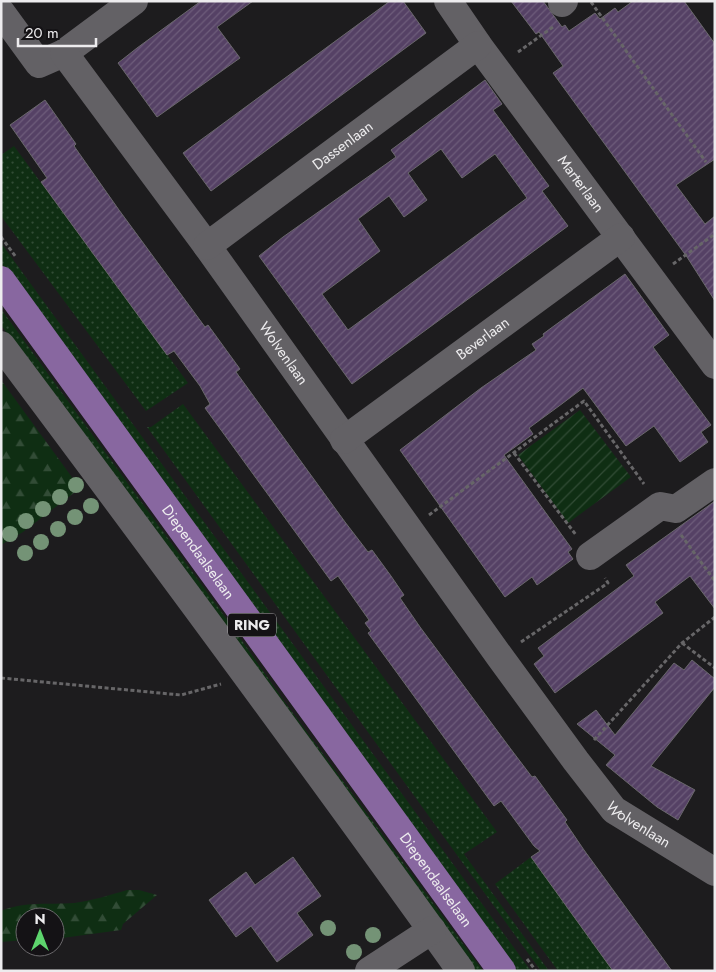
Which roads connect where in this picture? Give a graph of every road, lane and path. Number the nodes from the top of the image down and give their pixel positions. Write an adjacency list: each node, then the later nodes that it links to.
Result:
1 (134, 1): 4 (street)
2 (448, 1): 6 (street, Marterlaan)
3 (567, 9): 8 (path); 9 (path)
4 (105, 10): 7 (street)
5 (1, 12): 7 (street)
6 (478, 45): 8 (street, Marterlaan); 12 (street, Dassenlaan)
7 (64, 53): 12 (street, Wolvenlaan)
8 (495, 68): 11 (street, Marterlaan)
9 (706, 162)
10 (715, 234): 13 (path)
11 (622, 237): 13 (street, Marterlaan); 17 (street, Beverlaan)
12 (207, 246): 17 (street, Wolvenlaan)
13 (652, 279): 16 (street, Marterlaan)
14 (1, 280): 35 (main road, Diependaalselaan / RING)
15 (1, 345): 28 (street)
16 (715, 365)
17 (344, 440): 21 (street, Wolvenlaan)
18 (514, 453): 20 (path); 21 (path); 22 (path)
19 (715, 482): 20 (street)
20 (660, 506): 22 (street); 23 (path)
21 (409, 530): 26 (street, Wolvenlaan)
22 (590, 556): 26 (path)
23 (715, 582)
24 (715, 617): 25 (path)
25 (682, 644): 27 (path); 30 (path)
26 (500, 657): 30 (street, Wolvenlaan)
27 (715, 668)
28 (248, 677): 29 (path); 32 (street)
29 (1, 678)
30 (576, 761): 31 (street, Wolvenlaan)
31 (715, 872)
32 (432, 930): 33 (street); 34 (street)
33 (369, 971)
34 (461, 971)
35 (502, 971)

